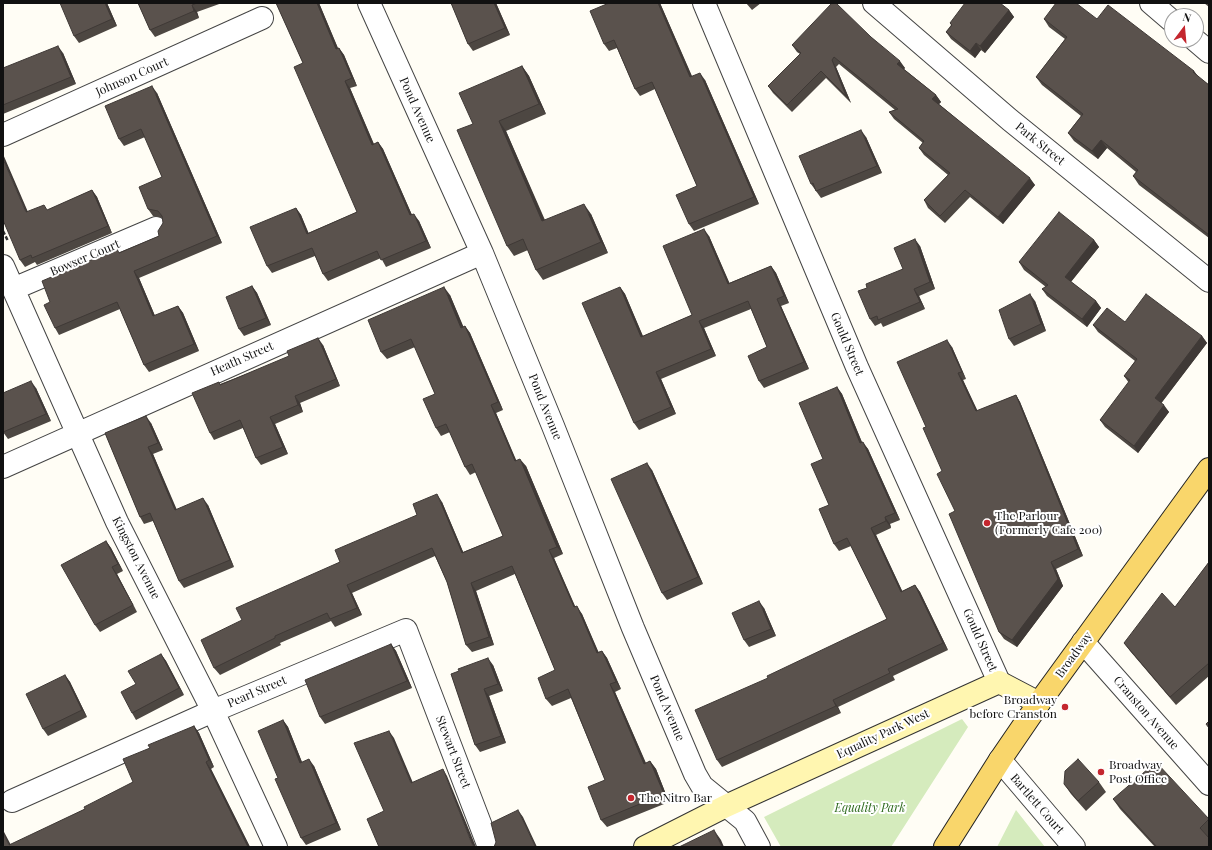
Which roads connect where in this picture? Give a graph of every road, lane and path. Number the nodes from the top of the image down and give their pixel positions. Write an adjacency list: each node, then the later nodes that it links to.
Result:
1 (369, 3): 9 (street, Pond Avenue)
2 (704, 3): 18 (street, Gould Street)
3 (874, 3): 11 (street, Park Street)
4 (1151, 3): 5 (street)
5 (1164, 14)
6 (262, 18): 7 (street, Johnson Court)
7 (3, 135)
8 (156, 228): 12 (street, Bowser Court)
9 (482, 253): 13 (street, Heath Street); 24 (street, Pond Avenue)
10 (3, 266): 12 (street, Kingston Avenue)
11 (1209, 281)
12 (13, 288): 13 (street, Kingston Avenue)
13 (78, 432): 14 (street, Heath Street); 20 (street, Kingston Avenue)
14 (3, 467)
15 (1209, 468): 16 (main road, Broadway)
16 (1083, 642): 19 (main road, Broadway); 22 (street, Cranston Avenue)
17 (417, 658): 20 (street, Pearl Street); 26 (street, Stewart Street)
18 (999, 682): 19 (street); 24 (street, Equality Park West)
19 (1039, 703): 21 (main road, Broadway)
20 (213, 711): 23 (street, Pearl Street); 25 (street, Kingston Avenue)
21 (1000, 760): 29 (main road, Broadway); 30 (street, Bartlett Court)
22 (1209, 784)
23 (12, 801)
24 (726, 806): 27 (street, Equality Park West); 28 (street, Pond Avenue)
25 (276, 847)
26 (489, 847)
27 (645, 847)
28 (759, 847)
29 (945, 847)
30 (1074, 847)

